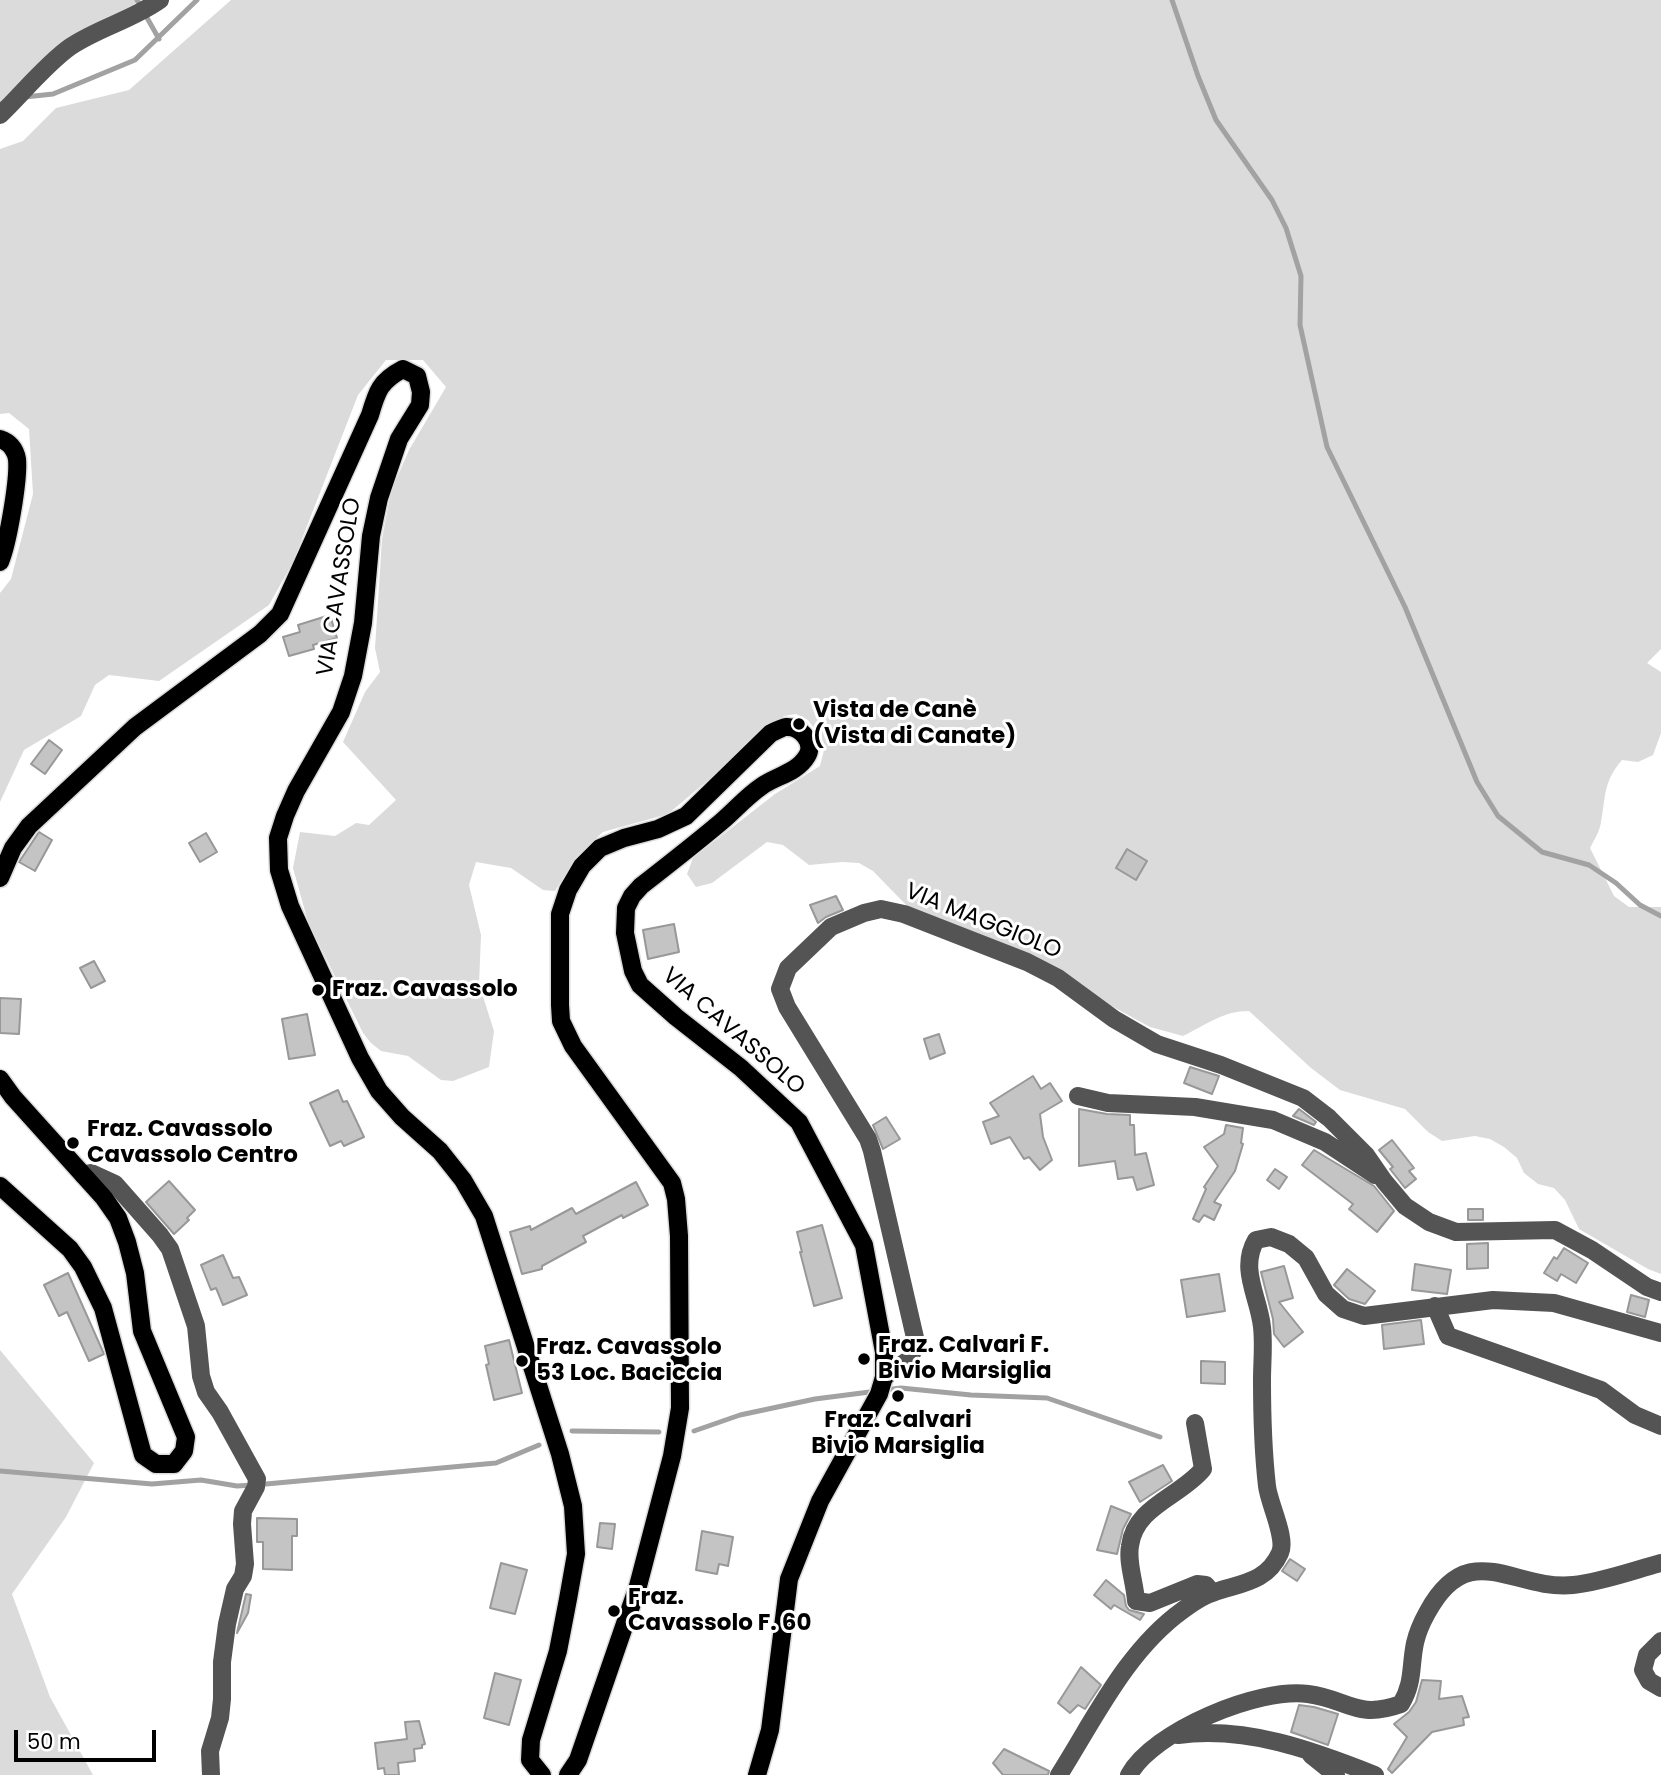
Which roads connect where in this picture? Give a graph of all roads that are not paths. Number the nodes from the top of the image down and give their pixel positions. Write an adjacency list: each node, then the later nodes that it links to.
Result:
1 (160, 0): 2 (street)
2 (0, 115)
3 (0, 439): 4 (main road)
4 (0, 562)
5 (0, 878): 24 (main road, VIA CAVASSOLO)
6 (0, 1079): 8 (main road)
7 (1078, 1096): 9 (street)
8 (83, 1175): 10 (main road); 23 (street)
9 (1384, 1181): 11 (street, VIA MAGGIOLO); 14 (street, VIA MAGGIOLO)
10 (0, 1186)
11 (1661, 1292)
12 (1435, 1306): 13 (street); 16 (street); 18 (street)
13 (1661, 1333)
14 (882, 1383): 25 (main road, VIA CAVASSOLO); 26 (main road)
15 (1195, 1423): 18 (street)
16 (1661, 1426)
17 (1661, 1563): 21 (street)
18 (1213, 1592): 27 (street)
19 (1661, 1641): 20 (street)
20 (1661, 1688)
21 (1168, 1737): 22 (street); 28 (street)
22 (1300, 1746): 29 (street); 30 (street)
23 (211, 1775)
24 (542, 1775)
25 (568, 1775)
26 (757, 1775)
27 (1059, 1775)
28 (1129, 1775)
29 (1336, 1775)
30 (1375, 1775)

